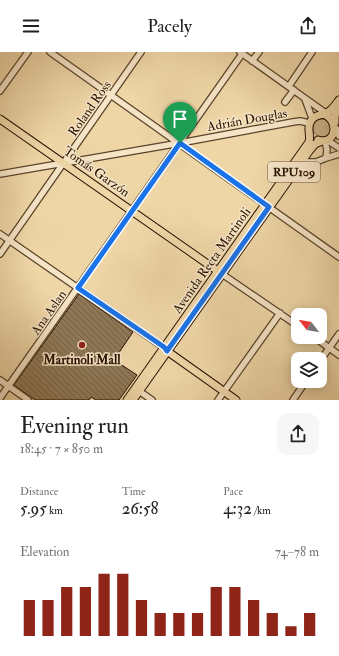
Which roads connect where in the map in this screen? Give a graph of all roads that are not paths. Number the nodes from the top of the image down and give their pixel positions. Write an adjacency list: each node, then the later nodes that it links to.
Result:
1 (28, 52): 9 (street)
2 (50, 52): 10 (street)
3 (141, 52): 10 (street, Roland Ross)
4 (259, 52): 7 (street)
5 (312, 52): 8 (street)
6 (241, 53): 7 (street); 22 (street, Ana Aslan)
7 (252, 61): 8 (street)
8 (292, 88): 11 (street); 13 (street)
9 (0, 91)
10 (111, 95): 22 (street); 27 (street, Roland Ross)
11 (304, 97): 15 (street); 17 (street)
12 (339, 100): 15 (main road)
13 (286, 102)
14 (339, 108): 18 (main road, RPU109)
15 (325, 114): 17 (main road); 18 (main road)
16 (0, 119): 27 (main road, Tomás Garzón)
17 (311, 121): 19 (main road, RPU109); 22 (street, Adrián Douglas)
18 (336, 125): 20 (street); 21 (main road, RPU109)
19 (309, 132): 21 (main road); 29 (main road, Avenida Recta Martinoli / RPU109)
20 (339, 136)
21 (325, 141): 23 (street); 25 (street); 26 (main road, Avenida Recta Martinoli / RPU109)
22 (180, 143): 27 (street, Adrián Douglas); 29 (street); 30 (street, Ana Aslan)
23 (339, 148)
24 (339, 154): 25 (street)
25 (326, 158): 26 (street)
26 (301, 162): 29 (main road, Avenida Recta Martinoli / RPU109)
27 (64, 163): 28 (street, Adrián Douglas); 30 (main road, Tomás Garzón); 32 (street, Roland Ross)
28 (0, 174)
29 (267, 205): 34 (street); 35 (main road, Avenida Recta Martinoli / RPU109)
30 (133, 211): 35 (main road, Tomás Garzón); 36 (street, Ana Aslan)
31 (0, 234): 32 (street)
32 (10, 241): 33 (street, Roland Ross); 36 (street)
33 (0, 254)
34 (339, 257)
35 (220, 272): 37 (street, Tomás Garzón); 42 (main road, Avenida Recta Martinoli / RPU109)
36 (78, 288): 42 (street); 46 (street, Ana Aslan)
37 (280, 313): 38 (street, Tomás Garzón); 49 (street)
38 (291, 321)
39 (339, 334): 41 (street)
40 (324, 344): 41 (street)
41 (329, 348): 43 (street); 44 (street)
42 (166, 349): 48 (main road, Avenida Recta Martinoli / RPU109); 49 (main road); 52 (main road, Avenida Recta Martinoli / RPU109)
43 (326, 352)
44 (339, 355)
45 (0, 380): 46 (street)
46 (9, 386): 50 (street, Ana Aslan); 51 (street)
47 (301, 388): 57 (street)
48 (139, 391): 53 (main road, Avenida Recta Martinoli / RPU109); 54 (street)
49 (224, 392): 55 (street); 56 (main road)
50 (0, 398)
51 (28, 400)
52 (127, 400)
53 (133, 400)
54 (152, 400)
55 (218, 400)
56 (236, 400)
57 (293, 400)

